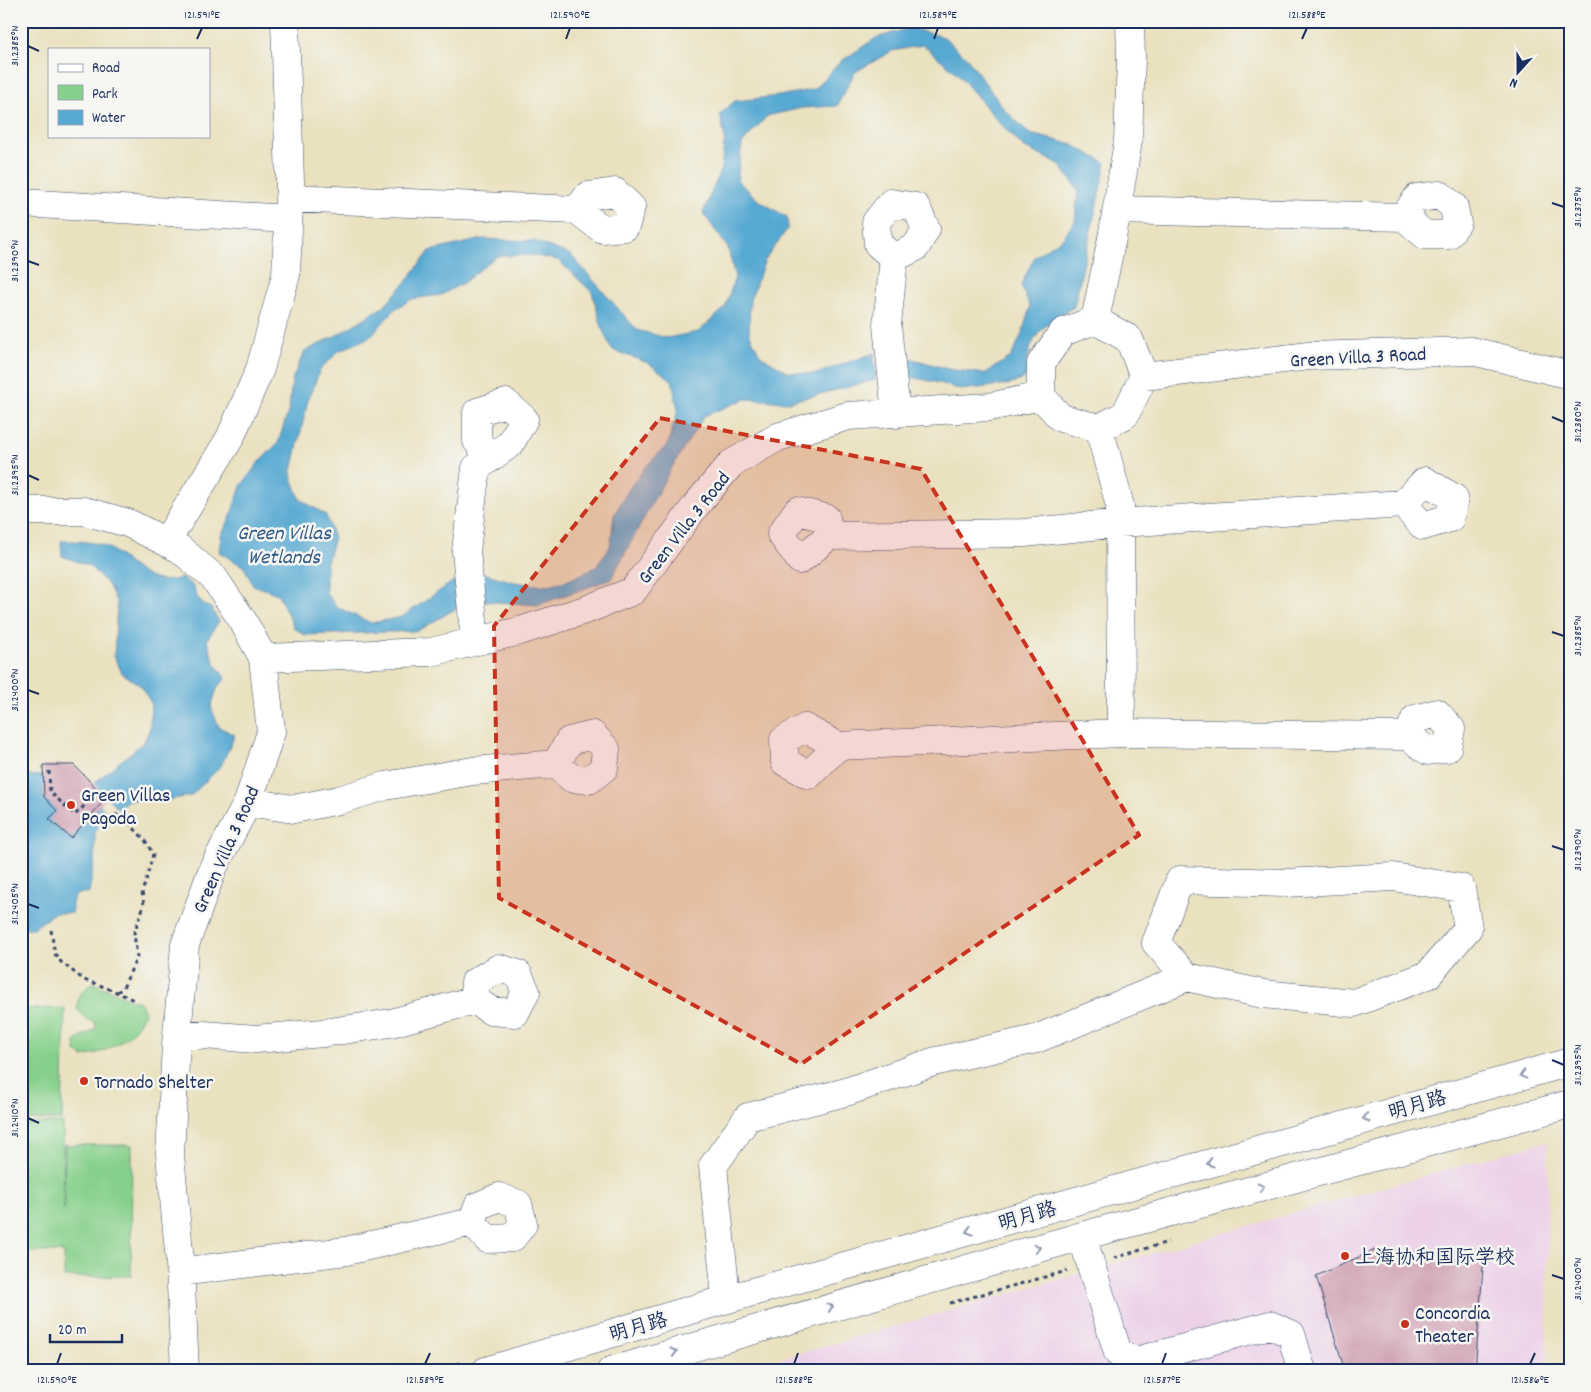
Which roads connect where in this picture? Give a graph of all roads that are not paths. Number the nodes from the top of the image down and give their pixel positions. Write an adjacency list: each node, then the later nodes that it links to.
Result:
1 (285, 21): 4 (street)
2 (1130, 21): 6 (street)
3 (21, 203): 4 (street)
4 (289, 209): 5 (street); 20 (street)
5 (577, 210)
6 (1117, 210): 7 (street); 9 (street)
7 (1404, 217)
8 (894, 258): 13 (street)
9 (1095, 320): 11 (street); 12 (street)
10 (1570, 375): 11 (street, Green Villa 3 Road)
11 (1144, 376): 14 (street)
12 (1041, 396): 13 (street, Green Villa 3 Road); 14 (street)
13 (896, 414): 21 (street, Green Villa 3 Road)
14 (1099, 428): 18 (street)
15 (491, 458): 21 (street)
16 (1403, 504): 18 (street)
17 (21, 510): 20 (street, Green Villa 3 Road)
18 (1120, 522): 19 (street); 23 (street)
19 (829, 536)
20 (166, 542): 22 (street, Green Villa 3 Road)
21 (475, 641): 22 (street, Green Villa 3 Road)
22 (263, 658): 27 (street, Green Villa 3 Road)
23 (1121, 733): 24 (street); 25 (street)
24 (1408, 736)
25 (838, 746)
26 (556, 764): 27 (street)
27 (248, 802): 30 (street, Green Villa 3 Road)
28 (1187, 977): 28 (street); 36 (street)
29 (475, 1000): 30 (street)
30 (177, 1033): 35 (street, Green Villa 3 Road)
31 (1570, 1062): 36 (street, 明月路, one-way to 36)
32 (1570, 1104): 34 (street, 明月路, one-way to 32)
33 (472, 1222): 35 (street)
34 (1082, 1236): 37 (street); 40 (street, 明月路, one-way to 34)
35 (180, 1272): 38 (street, Green Villa 3 Road)
36 (724, 1300): 39 (street, 明月路)
37 (1137, 1366): 41 (street)
38 (185, 1371)
39 (486, 1371)
40 (611, 1371)
41 (1302, 1371)

